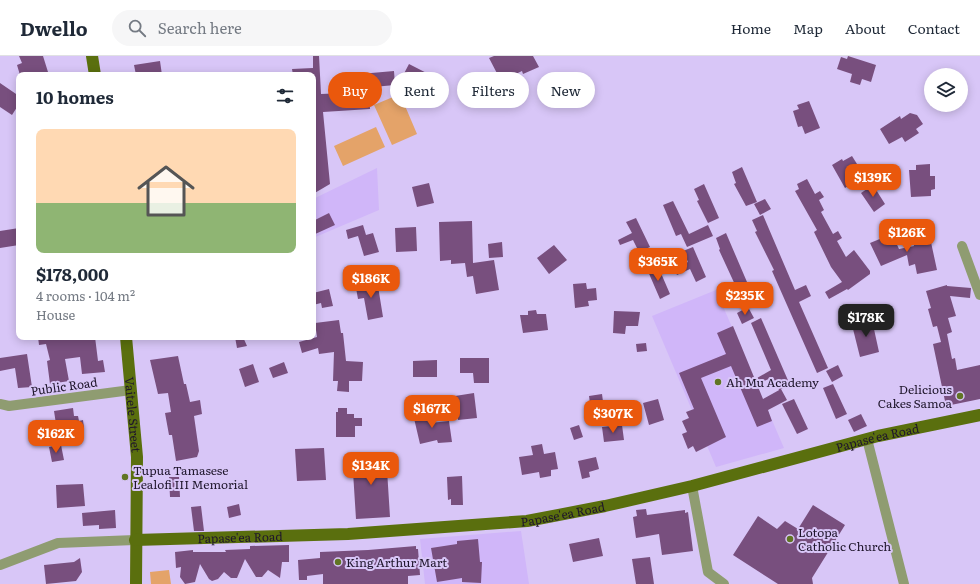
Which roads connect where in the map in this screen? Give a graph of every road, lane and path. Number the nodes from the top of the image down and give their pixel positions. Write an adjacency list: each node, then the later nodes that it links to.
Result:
1 (92, 56): 2 (main road)
2 (95, 72)
3 (962, 246): 4 (street)
4 (980, 295)
5 (126, 340): 6 (main road, Vaitele Street)
6 (131, 390): 7 (street, Public Road); 11 (main road, Vaitele Street)
7 (0, 404)
8 (980, 415): 9 (main road, Papase'ea Road)
9 (867, 439): 10 (main road, Papase'ea Road); 15 (street)
10 (692, 486): 11 (main road, Papase'ea Road); 14 (street)
11 (135, 540): 12 (street); 13 (main road, Vaitele Street)
12 (0, 565)
13 (136, 584)
14 (724, 584)
15 (904, 584)

